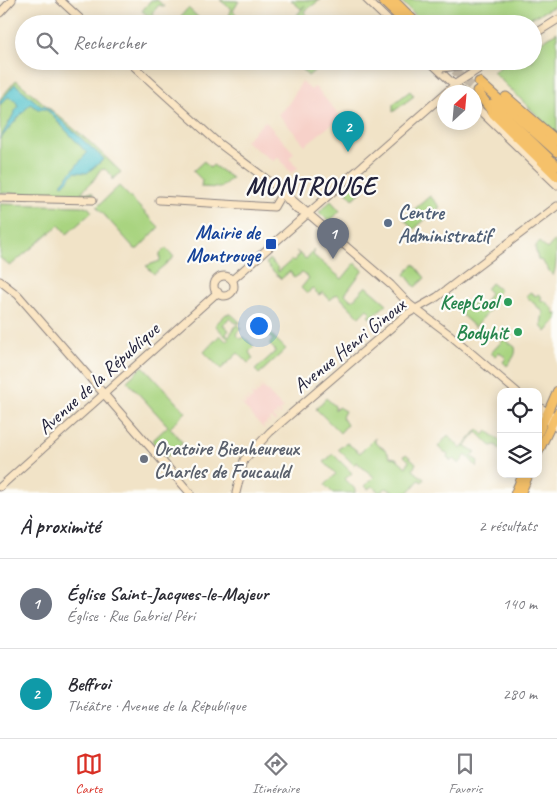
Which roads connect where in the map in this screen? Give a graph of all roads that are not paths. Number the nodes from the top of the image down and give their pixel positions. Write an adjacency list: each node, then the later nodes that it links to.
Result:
1 (12, 0): 6 (main road)
2 (60, 0): 7 (main road)
3 (368, 0): 8 (main road)
4 (382, 0): 9 (highway)
5 (393, 0): 10 (highway)
6 (0, 13)
7 (76, 15)
8 (383, 15)
9 (397, 15)
10 (408, 15)
11 (557, 20): 12 (main road)
12 (542, 29)
13 (138, 70): 27 (main road)
14 (441, 70): 16 (main road)
15 (479, 70): 16 (main road, bridge)
16 (455, 84): 32 (main road)
17 (482, 88): 22 (highway)
18 (482, 90): 23 (highway)
19 (482, 91): 24 (highway)
20 (482, 94): 25 (highway)
21 (482, 114): 26 (main road)
22 (557, 141)
23 (557, 152)
24 (557, 166)
25 (557, 176)
26 (557, 185)
27 (284, 196): 30 (main road); 32 (main road)
28 (0, 198): 29 (main road)
29 (93, 200)
30 (159, 200)
31 (557, 206): 36 (main road, Avenue Henri Ginoux)
32 (307, 213): 33 (main road); 36 (main road)
33 (232, 280): 35 (main road); 35 (main road)
34 (0, 281): 39 (main road)
35 (218, 292): 39 (main road, Avenue de la République)
36 (416, 309): 37 (main road); 50 (main road, Avenue Henri Ginoux)
37 (512, 388)
38 (557, 391): 42 (main road)
39 (105, 393): 48 (main road, Avenue de la République); 49 (main road)
40 (557, 400): 42 (main road)
41 (542, 409): 42 (main road)
42 (552, 418): 43 (main road); 44 (main road); 45 (main road)
43 (539, 433)
44 (542, 438)
45 (542, 443)
46 (521, 478): 51 (main road)
47 (527, 478): 52 (main road)
48 (0, 487)
49 (190, 493)
50 (236, 493)
51 (515, 493)
52 (521, 493)

